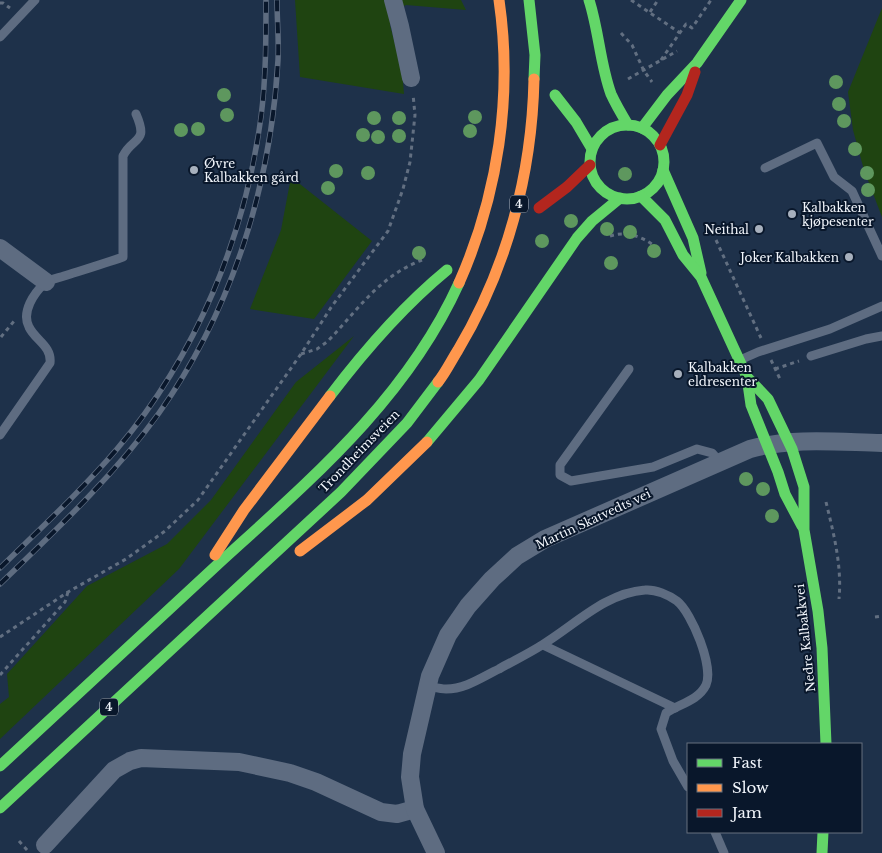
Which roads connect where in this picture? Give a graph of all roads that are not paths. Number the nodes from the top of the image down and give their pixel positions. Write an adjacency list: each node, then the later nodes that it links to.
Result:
1 (35, 0): 7 (lane)
2 (393, 0): 9 (street)
3 (499, 0): 39 (main road, Trondheimsveien / 4)
4 (529, 0): 40 (main road, Trondheimsveien / 4)
5 (589, 0): 12 (main road)
6 (741, 0): 8 (main road)
7 (0, 38)
8 (697, 63): 13 (main road); 14 (main road)
9 (411, 78)
10 (555, 95): 15 (main road)
11 (136, 114): 26 (lane)
12 (628, 125): 13 (main road); 15 (main road)
13 (642, 128): 14 (main road)
14 (660, 145): 18 (main road)
15 (592, 149): 16 (main road)
16 (590, 165): 20 (main road); 21 (main road)
17 (765, 168): 23 (lane)
18 (663, 170): 19 (main road); 25 (main road, Nedre Kalbakkvei)
19 (641, 196): 20 (main road); 25 (main road, Nedre Kalbakkvei)
20 (620, 198): 40 (main road)
21 (538, 208)
22 (0, 248): 26 (street)
23 (882, 256)
24 (446, 270): 39 (main road)
25 (701, 277): 30 (main road, Nedre Kalbakkvei)
26 (46, 282): 33 (lane)
27 (882, 306): 30 (lane)
28 (882, 336): 29 (lane)
29 (812, 356)
30 (740, 360): 32 (main road, Nedre Kalbakkvei)
31 (629, 369): 37 (lane)
32 (747, 376): 34 (main road, Nedre Kalbakkvei); 35 (main road, Nedre Kalbakkvei)
33 (0, 435)
34 (788, 441): 35 (street, Martin Skatvedts vei); 36 (street, Martin Skatvedts vei); 38 (main road, Nedre Kalbakkvei)
35 (767, 444): 37 (street, Martin Skatvedts vei); 38 (main road, Nedre Kalbakkvei)
36 (882, 444)
37 (719, 461): 42 (street, Martin Skatvedts vei)
38 (804, 530): 44 (main road, Nedre Kalbakkvei)
39 (203, 578): 45 (main road, Trondheimsveien / 4)
40 (218, 606): 47 (main road, Trondheimsveien / 4)
41 (543, 645): 42 (lane); 43 (lane); 43 (lane)
42 (427, 686): 48 (street, Martin Skatvedts vei)
43 (675, 708): 46 (lane)
44 (826, 743)
45 (0, 766)
46 (687, 786)
47 (0, 808)
48 (414, 809): 51 (street); 52 (street, Martin Skatvedts vei)
49 (716, 833): 53 (lane)
50 (823, 833): 54 (main road)
51 (37, 849)
52 (436, 853)
53 (724, 853)
54 (822, 853)

